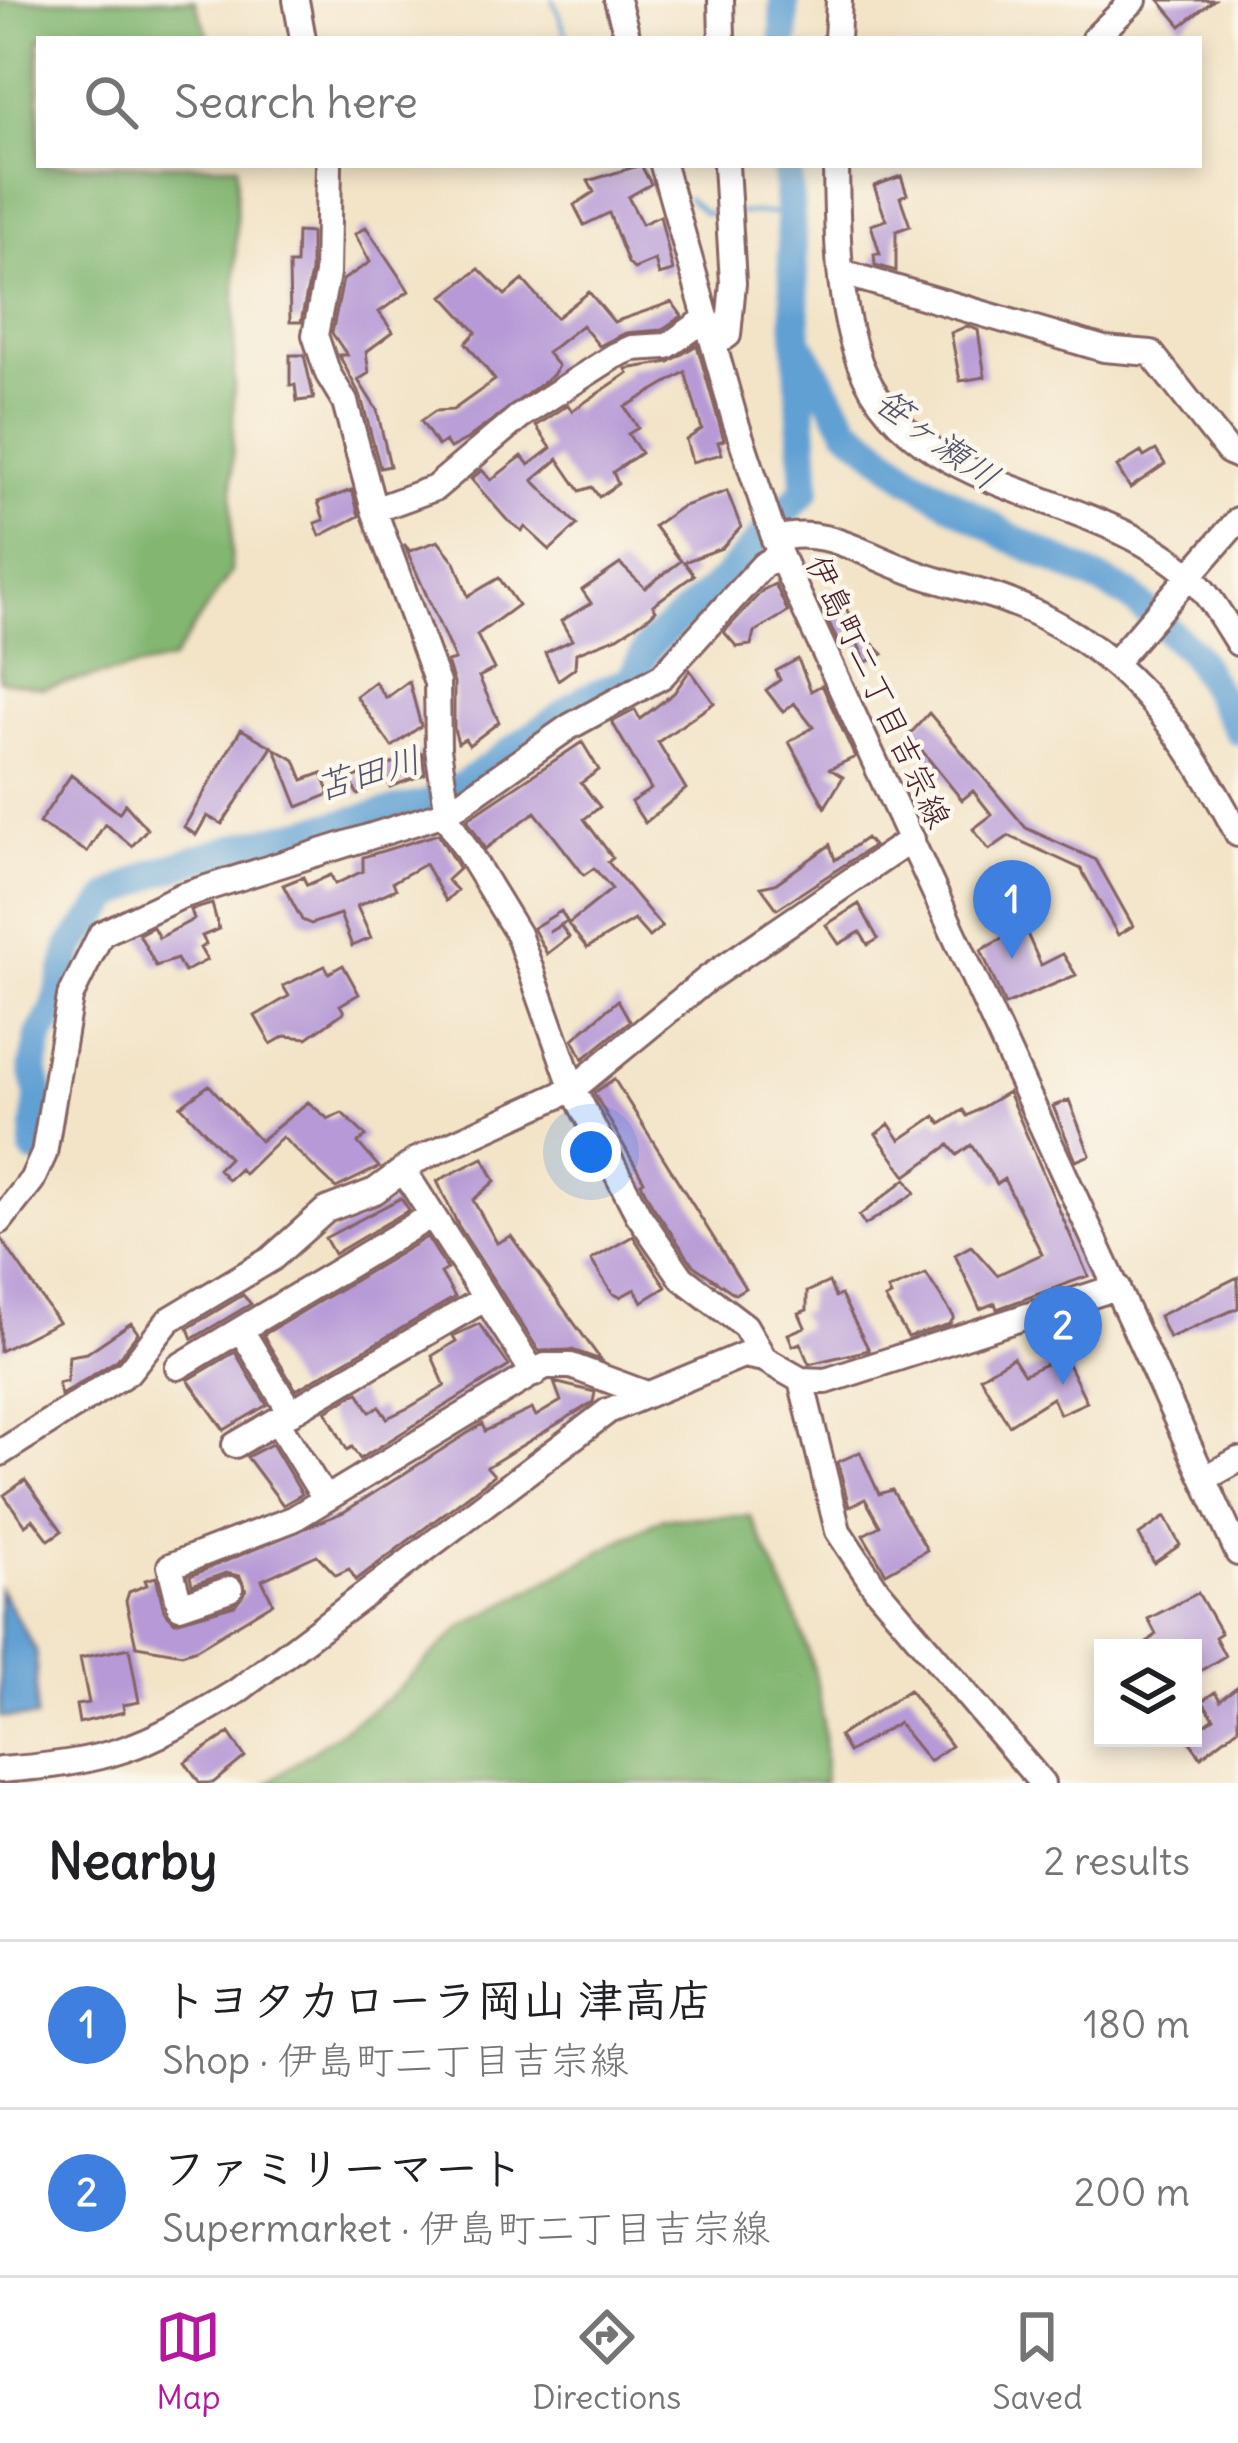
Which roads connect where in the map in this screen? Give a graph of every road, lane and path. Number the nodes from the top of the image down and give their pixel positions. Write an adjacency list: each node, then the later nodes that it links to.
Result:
1 (296, 0): 6 (street)
2 (617, 0): 7 (street)
3 (721, 0): 8 (street)
4 (839, 0): 9 (street)
5 (1134, 0): 10 (street)
6 (302, 36)
7 (627, 36)
8 (722, 36)
9 (838, 36)
10 (1097, 36)
11 (329, 168): 19 (street)
12 (664, 168): 16 (street, 伊島町二丁目吉宗線)
13 (726, 168): 17 (street)
14 (843, 168): 15 (street)
15 (843, 272): 18 (street); 22 (street)
16 (706, 319): 17 (street, 伊島町二丁目吉宗線); 19 (street)
17 (714, 345): 21 (street, 伊島町二丁目吉宗線)
18 (1238, 456)
19 (374, 510): 25 (street)
20 (1238, 520): 22 (street)
21 (773, 537): 24 (street); 25 (street); 27 (street, 伊島町二丁目吉宗線)
22 (1187, 577): 23 (street); 24 (street)
23 (1238, 643)
24 (1119, 657): 26 (street)
25 (448, 809): 28 (street); 31 (street)
26 (1238, 834)
27 (912, 839): 28 (street); 32 (street, 伊島町二丁目吉宗線)
28 (573, 1089): 29 (street); 35 (street)
29 (404, 1171): 30 (street); 42 (street)
30 (432, 1215): 33 (street); 34 (street)
31 (0, 1221)
32 (1117, 1287): 38 (street); 44 (street, 伊島町二丁目吉宗線)
33 (486, 1298): 37 (street); 40 (street)
34 (241, 1330): 36 (street); 40 (street)
35 (764, 1359): 38 (street); 39 (street)
36 (178, 1367)
37 (534, 1374): 39 (street); 45 (street)
38 (801, 1380): 49 (street)
39 (644, 1393): 48 (street)
40 (284, 1417): 41 (street); 45 (street)
41 (235, 1445)
42 (0, 1454)
43 (1238, 1460): 44 (street)
44 (1204, 1479): 46 (street, 伊島町二丁目吉宗線)
45 (325, 1499): 47 (street)
46 (1238, 1553)
47 (230, 1589)
48 (0, 1770)
49 (1042, 1783)

